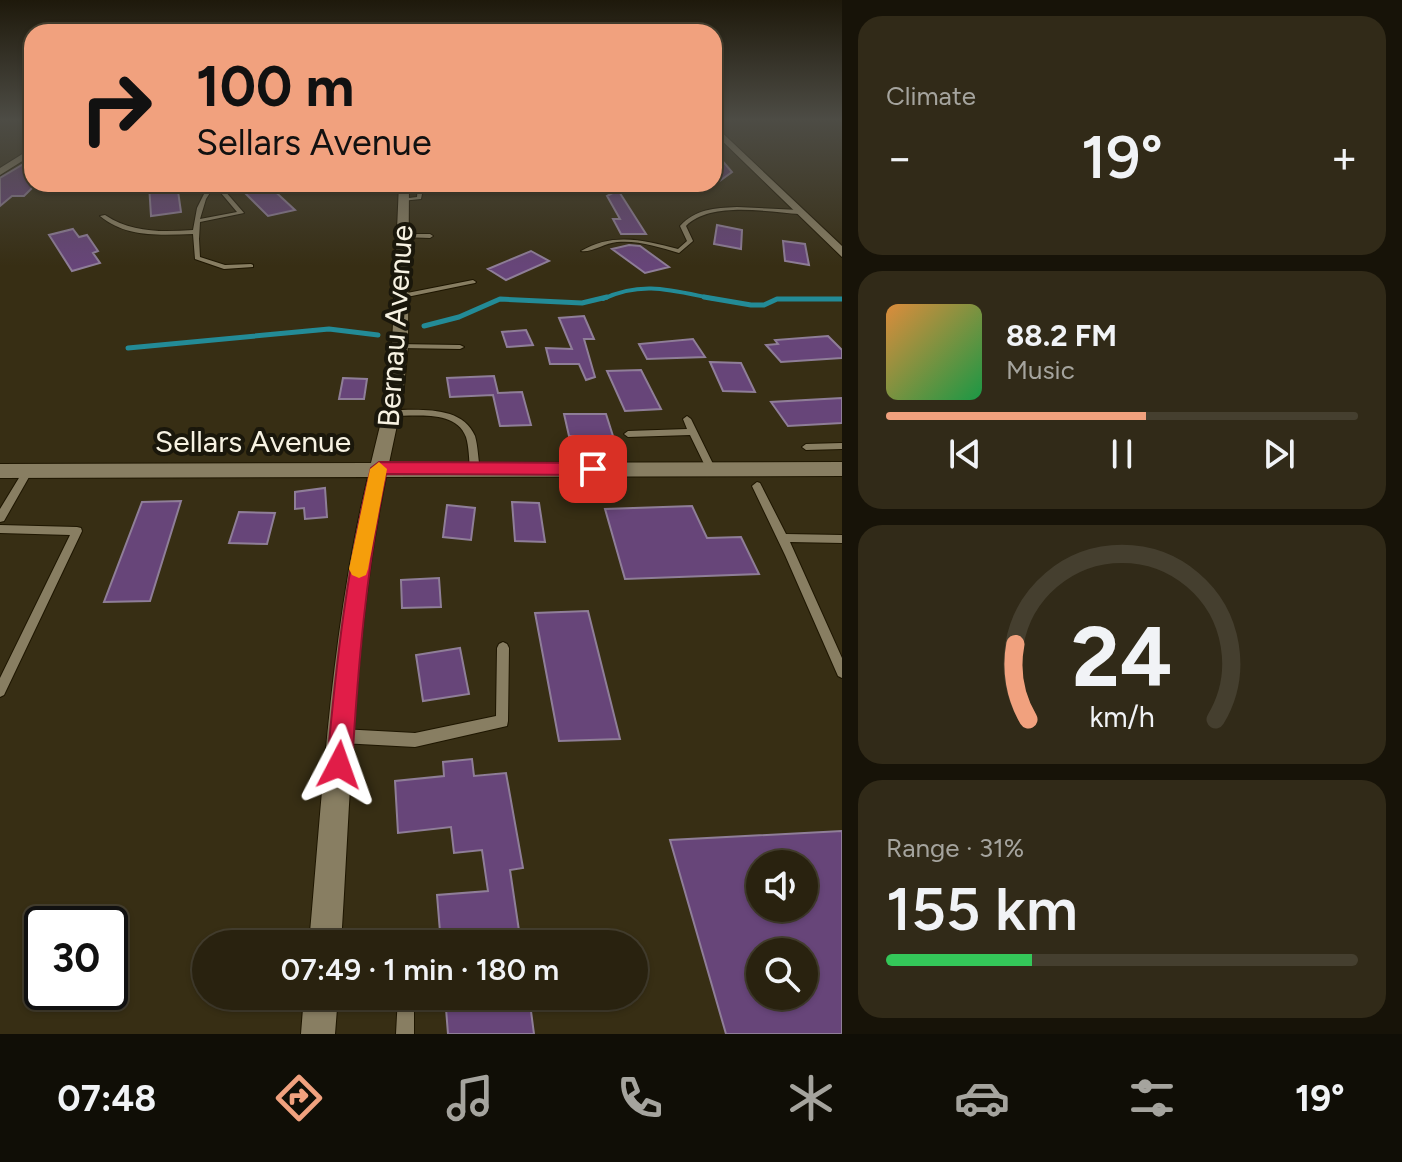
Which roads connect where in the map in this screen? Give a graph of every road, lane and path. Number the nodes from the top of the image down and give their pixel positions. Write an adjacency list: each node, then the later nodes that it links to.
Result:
1 (757, 169): 5 (street)
2 (210, 192): 7 (lane)
3 (223, 192): 7 (lane)
4 (409, 194): 9 (street, Bernau Avenue)
5 (800, 212): 11 (lane); 12 (street)
6 (103, 216): 8 (lane)
7 (198, 221): 8 (lane)
8 (196, 232): 13 (lane)
9 (403, 236): 10 (lane); 15 (street, Bernau Avenue)
10 (430, 236)
11 (584, 251)
12 (842, 253)
13 (251, 266)
14 (473, 282): 15 (lane)
15 (402, 296): 16 (street, Bernau Avenue)
16 (400, 346): 17 (lane); 18 (street, Bernau Avenue)
17 (460, 347)
18 (392, 413): 24 (street, Bernau Avenue); 25 (lane)
19 (687, 419): 20 (lane)
20 (693, 432): 21 (lane); 28 (lane)
21 (628, 434)
22 (842, 446): 23 (lane)
23 (806, 447)
24 (379, 468): 25 (street, Sellars Avenue); 27 (street, Sellars Avenue); 38 (street, Bernau Avenue)
25 (475, 469): 28 (street, Sellars Avenue)
26 (842, 469): 28 (street, Sellars Avenue)
27 (28, 470): 29 (street, Sellars Avenue); 31 (lane)
28 (711, 470)
29 (0, 471)
30 (757, 486): 33 (lane)
31 (0, 518)
32 (0, 529): 37 (lane)
33 (785, 538): 34 (lane); 36 (lane)
34 (842, 539)
35 (503, 648): 38 (lane)
36 (842, 672)
37 (0, 689)
38 (341, 736): 39 (street, Bernau Avenue)
39 (326, 930)
40 (320, 1010): 42 (street)
41 (406, 1010): 43 (lane)
42 (318, 1034)
43 (405, 1034)

